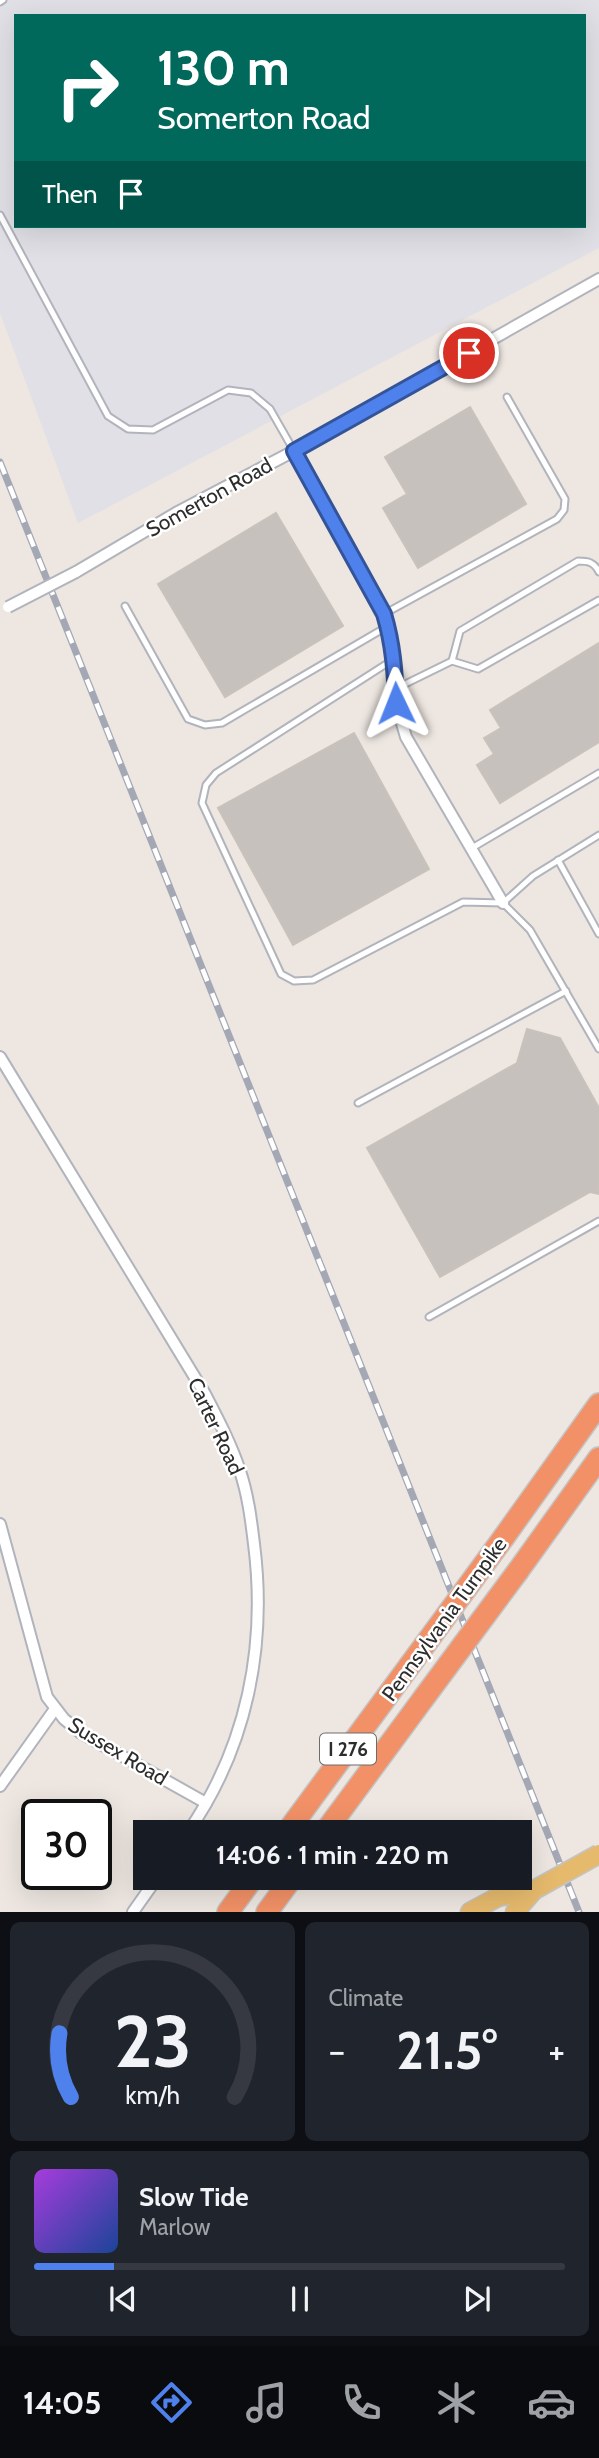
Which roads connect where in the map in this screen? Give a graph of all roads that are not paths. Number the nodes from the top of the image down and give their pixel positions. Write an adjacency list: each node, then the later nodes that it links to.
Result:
1 (0, 215): 4 (lane)
2 (599, 279): 4 (street, Somerton Road)
3 (507, 397): 9 (lane)
4 (294, 451): 8 (street, Somerton Road, bridge); 9 (street)
5 (599, 572): 12 (lane)
6 (599, 600): 12 (lane)
7 (125, 606): 10 (lane)
8 (4, 609)
9 (384, 614): 10 (street)
10 (388, 626): 11 (street)
11 (394, 659): 13 (street); 19 (lane)
12 (452, 661): 13 (lane)
13 (396, 689): 17 (street)
14 (599, 772): 17 (lane)
15 (597, 836): 16 (lane); 18 (lane)
16 (599, 845)
17 (472, 848): 19 (street)
18 (558, 860): 19 (lane); 20 (lane)
19 (503, 903): 21 (lane)
20 (599, 934)
21 (566, 991): 22 (lane); 26 (lane)
22 (599, 1049)
23 (0, 1057): 24 (street, Carter Road)
24 (11, 1076): 25 (street); 35 (street, Carter Road)
25 (0, 1083)
26 (358, 1103)
27 (599, 1222): 28 (lane)
28 (429, 1317)
29 (599, 1404): 37 (highway, Pennsylvania Turnpike / I 276, bridge)
30 (599, 1458): 38 (highway, Pennsylvania Turnpike / I 276, bridge)
31 (0, 1524): 32 (street, Sussex Road)
32 (3, 1549): 33 (street, Sussex Road)
33 (55, 1709): 34 (street); 35 (street, Sussex Road)
34 (0, 1786)
35 (206, 1804): 36 (street, Carter Road)
36 (196, 1820)
37 (296, 1820)
38 (334, 1820)
39 (599, 1854): 43 (main road, bridge)
40 (148, 1890): 44 (street)
41 (244, 1890): 45 (highway)
42 (283, 1890): 46 (highway)
43 (534, 1890): 47 (main road); 48 (main road)
44 (133, 1912)
45 (228, 1912)
46 (267, 1912)
47 (470, 1912)
48 (514, 1912)

